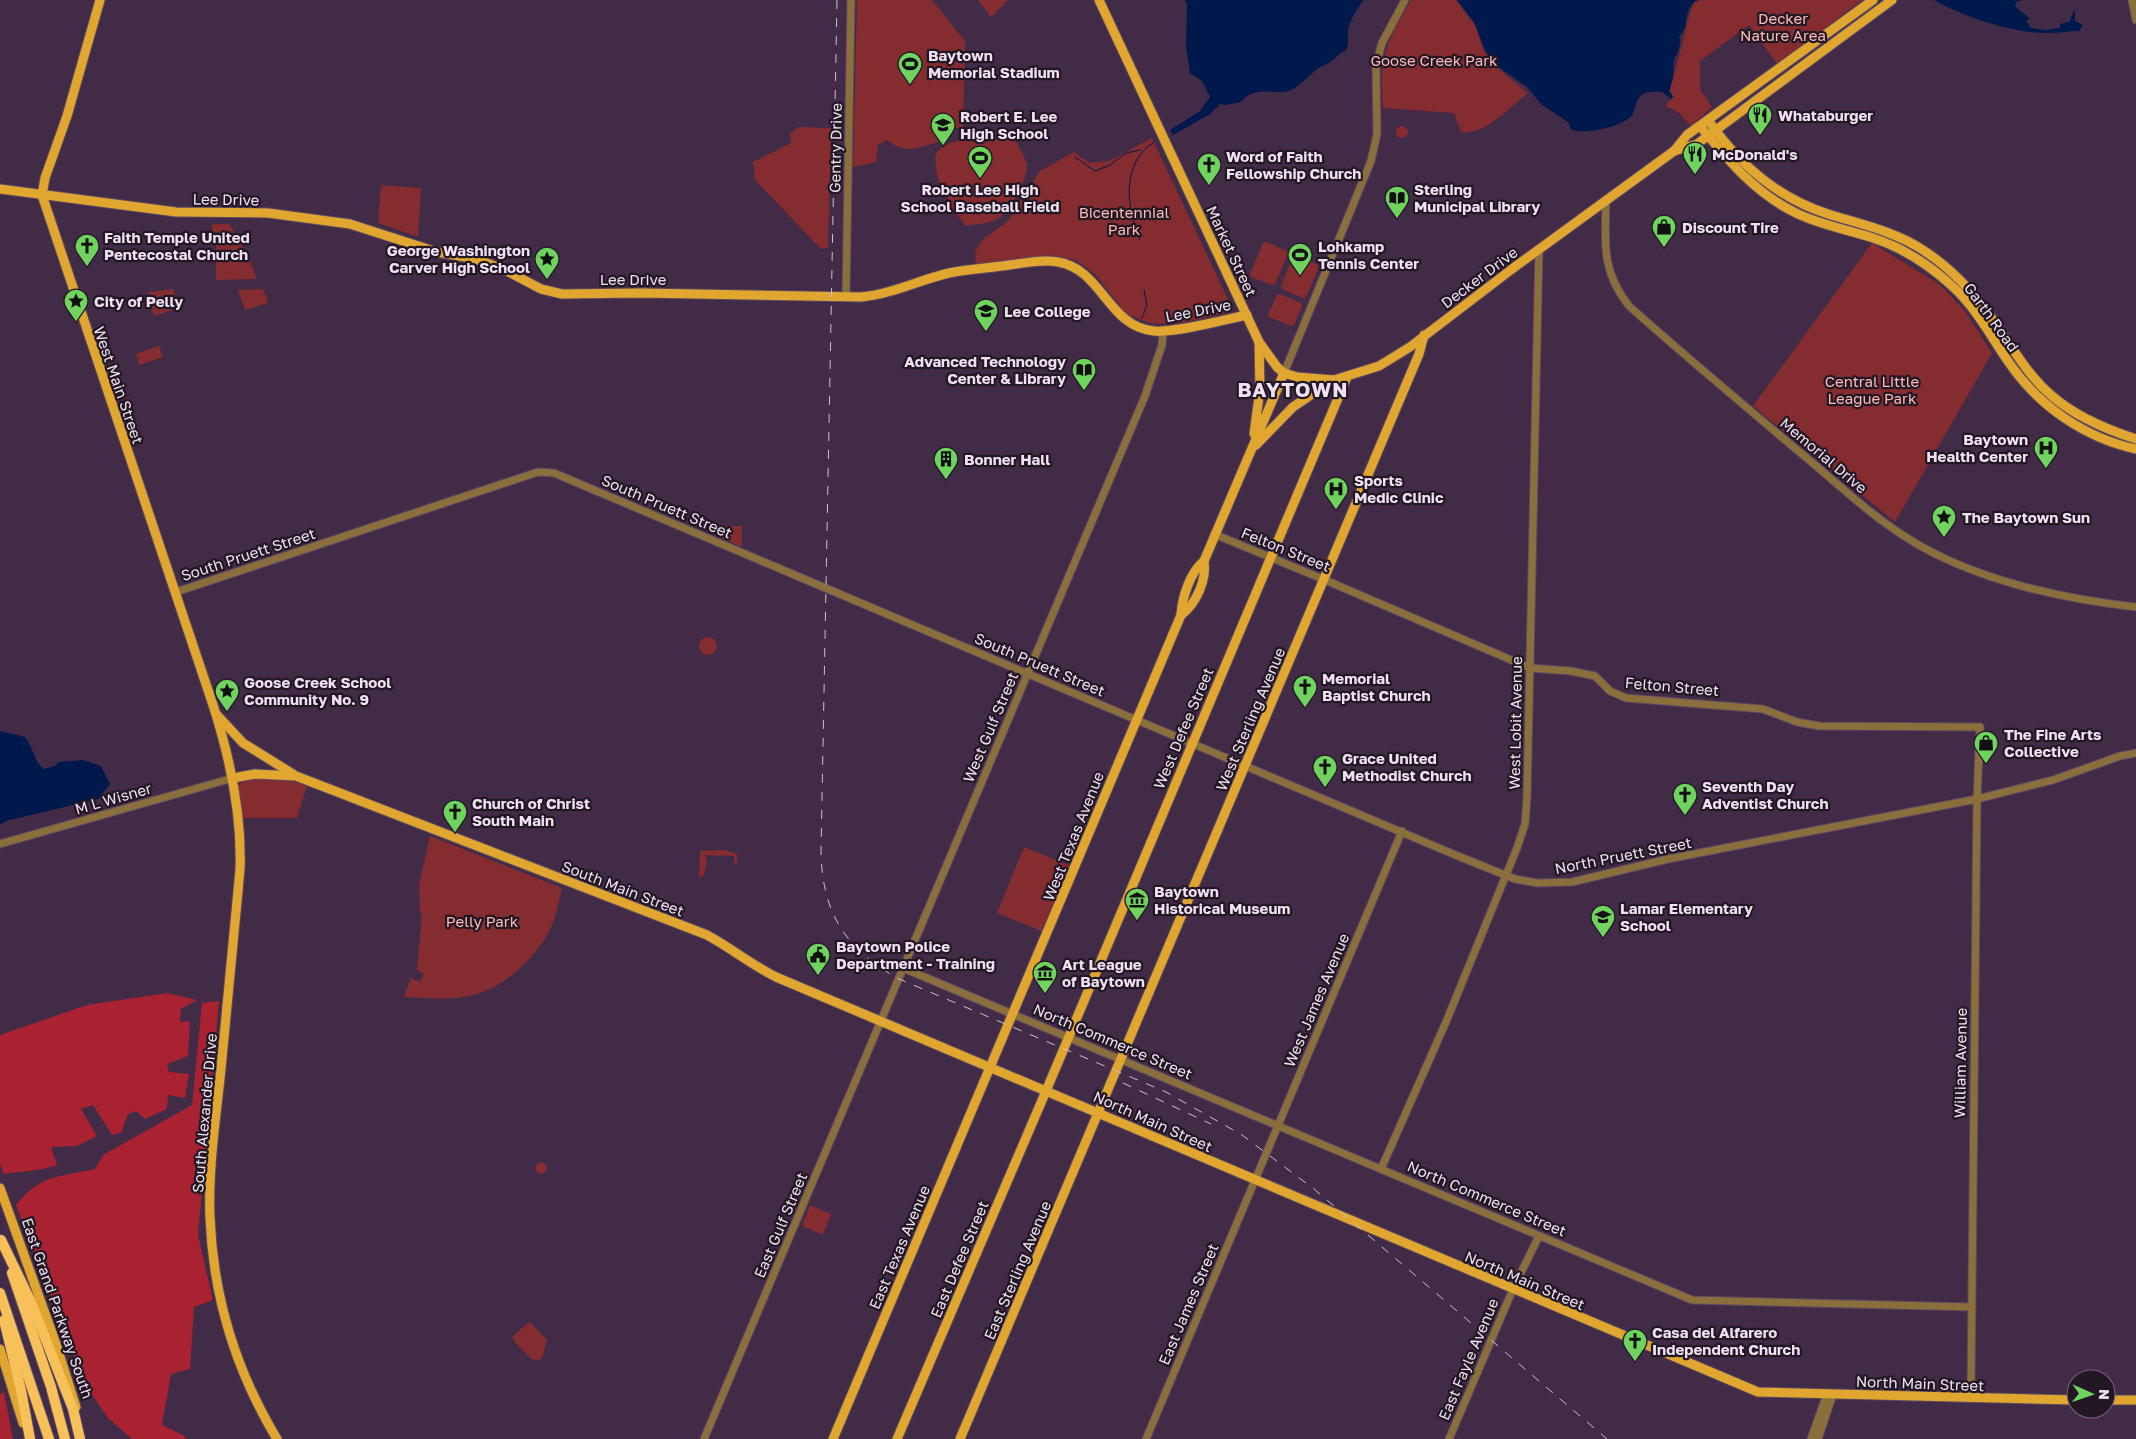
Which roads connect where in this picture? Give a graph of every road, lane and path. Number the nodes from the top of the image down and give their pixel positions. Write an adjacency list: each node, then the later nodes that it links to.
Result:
1 (100, 0): 14 (main road)
2 (851, 0): 23 (street, Gentry Drive)
3 (1099, 0): 25 (main road, Market Street)
4 (1405, 0): 29 (street, West Texas Avenue)
5 (1873, 0): 9 (main road, Decker Drive)
6 (1892, 0): 11 (main road, Decker Drive)
7 (2132, 1): 8 (street)
8 (2136, 20)
9 (1708, 120): 10 (main road, Decker Drive); 11 (main road, Garth Road)
10 (1700, 126): 11 (main road, Garth Road); 12 (main road, Decker Drive)
11 (1711, 133): 12 (main road, Decker Drive); 16 (main road, Garth Road); 17 (main road, Garth Road)
12 (1674, 151): 15 (main road, Decker Drive)
13 (0, 189): 14 (main road, Lee Drive)
14 (42, 195): 23 (main road, Lee Drive); 42 (main road, West Main Street)
15 (1606, 200): 20 (main road, Decker Drive); 43 (street, Memorial Drive)
16 (1812, 208): 17 (main road); 18 (main road, Garth Road)
17 (1808, 218): 19 (main road, Garth Road)
18 (1874, 227): 19 (main road); 21 (main road, Garth Road)
19 (1871, 237): 22 (main road, Garth Road)
20 (1538, 249): 27 (main road, Decker Drive); 44 (street, West Lobit Avenue)
21 (1927, 253): 22 (main road); 24 (main road, Garth Road)
22 (1920, 262): 24 (main road, Garth Road)
23 (846, 297): 26 (main road, Lee Drive)
24 (1978, 308): 32 (main road, Garth Road); 33 (main road, Garth Road)
25 (1247, 315): 26 (main road, Lee Drive); 28 (main road, Market Street)
26 (1163, 331): 45 (street, West Gulf Street)
27 (1424, 335): 30 (main road, Decker Drive); 41 (main road, West Sterling Avenue)
28 (1259, 342): 29 (main road, Market Street); 38 (main road)
29 (1284, 373): 31 (main road, Decker Drive); 38 (main road, West Texas Avenue)
30 (1347, 377): 31 (main road, Decker Drive); 40 (main road, West Defee Street)
31 (1334, 380): 38 (main road)
32 (2052, 396): 33 (main road); 34 (main road, Garth Road)
33 (2048, 406): 35 (main road, Garth Road)
34 (2108, 429): 35 (main road); 36 (main road, Garth Road)
35 (2104, 438): 37 (main road, Garth Road)
36 (2136, 439)
37 (2136, 449)
38 (1251, 451): 39 (main road, West Texas Avenue)
39 (1214, 534): 40 (street, Felton Street); 47 (main road, West Texas Avenue)
40 (1271, 557): 41 (street, Felton Street); 49 (main road, West Defee Street)
41 (1326, 580): 44 (street, Felton Street); 51 (main road, West Sterling Avenue)
42 (176, 592): 45 (street, South Pruett Street); 46 (main road, West Main Street)
43 (2136, 606)
44 (1530, 668): 48 (street, Felton Street); 57 (street, West Lobit Avenue)
45 (1028, 673): 47 (street, South Pruett Street); 58 (street, West Gulf Street)
46 (216, 713): 52 (main road); 53 (main road, West Main Street)
47 (1136, 720): 49 (street, North Pruett Street); 59 (main road, West Texas Avenue)
48 (1980, 727): 54 (street, William Avenue)
49 (1192, 742): 51 (street, North Pruett Street); 61 (main road, West Defee Street)
50 (2136, 753): 54 (street, North Pruett Street)
51 (1246, 766): 55 (street, North Pruett Street); 62 (main road, West Sterling Avenue)
52 (296, 776): 53 (main road, South Main Street); 60 (main road, South Main Street)
53 (233, 778): 56 (street, M L Wisner); 86 (main road, South Alexander Drive)
54 (1977, 799): 57 (street, North Pruett Street); 75 (street, William Avenue)
55 (1402, 831): 57 (street, North Pruett Street); 66 (street, West James Avenue)
56 (0, 844)
57 (1506, 876): 67 (street, West Lobit Avenue)
58 (903, 968): 59 (street, North Commerce Street); 60 (street, West Gulf Street)
59 (1012, 1014): 61 (street, North Commerce Street); 63 (main road, West Texas Avenue)
60 (881, 1021): 63 (main road, South Main Street); 87 (street, East Gulf Street)
61 (1068, 1037): 62 (street, North Commerce Street); 64 (main road, West Defee Street)
62 (1120, 1059): 65 (main road, West Sterling Avenue); 66 (street, North Commerce Street)
63 (990, 1067): 64 (main road, North Main Street); 88 (main road, East Texas Avenue)
64 (1046, 1091): 65 (main road, North Main Street); 89 (main road, East Defee Street)
65 (1098, 1112): 68 (main road, North Main Street); 90 (main road, East Sterling Avenue)
66 (1278, 1126): 67 (street, North Commerce Street); 68 (street, West James Avenue)
67 (1381, 1168): 70 (street, North Commerce Street)
68 (1255, 1180): 72 (main road, North Main Street); 91 (street, East James Street)
69 (0, 1188): 85 (main road, East Grand Parkway South)
70 (1539, 1236): 72 (street, East Fayle Avenue); 75 (street, North Commerce Street)
71 (0, 1239): 84 (highway); 85 (highway)
72 (1512, 1290): 77 (main road, North Main Street); 92 (street, East Fayle Avenue)
73 (0, 1292): 83 (highway)
74 (0, 1305): 82 (highway)
75 (1972, 1307): 78 (street, William Avenue)
76 (0, 1349): 82 (main road)
77 (1830, 1394): 78 (main road, North Main Street); 93 (street); 94 (street)
78 (1968, 1398): 79 (main road, North Main Street)
79 (2066, 1400)
80 (2116, 1400): 81 (main road)
81 (2136, 1400)
82 (28, 1439)
83 (49, 1439)
84 (65, 1439)
85 (82, 1439)
86 (277, 1439)
87 (704, 1439)
88 (834, 1439)
89 (897, 1439)
90 (960, 1439)
91 (1146, 1439)
92 (1449, 1439)
93 (1812, 1439)
94 (1818, 1439)

